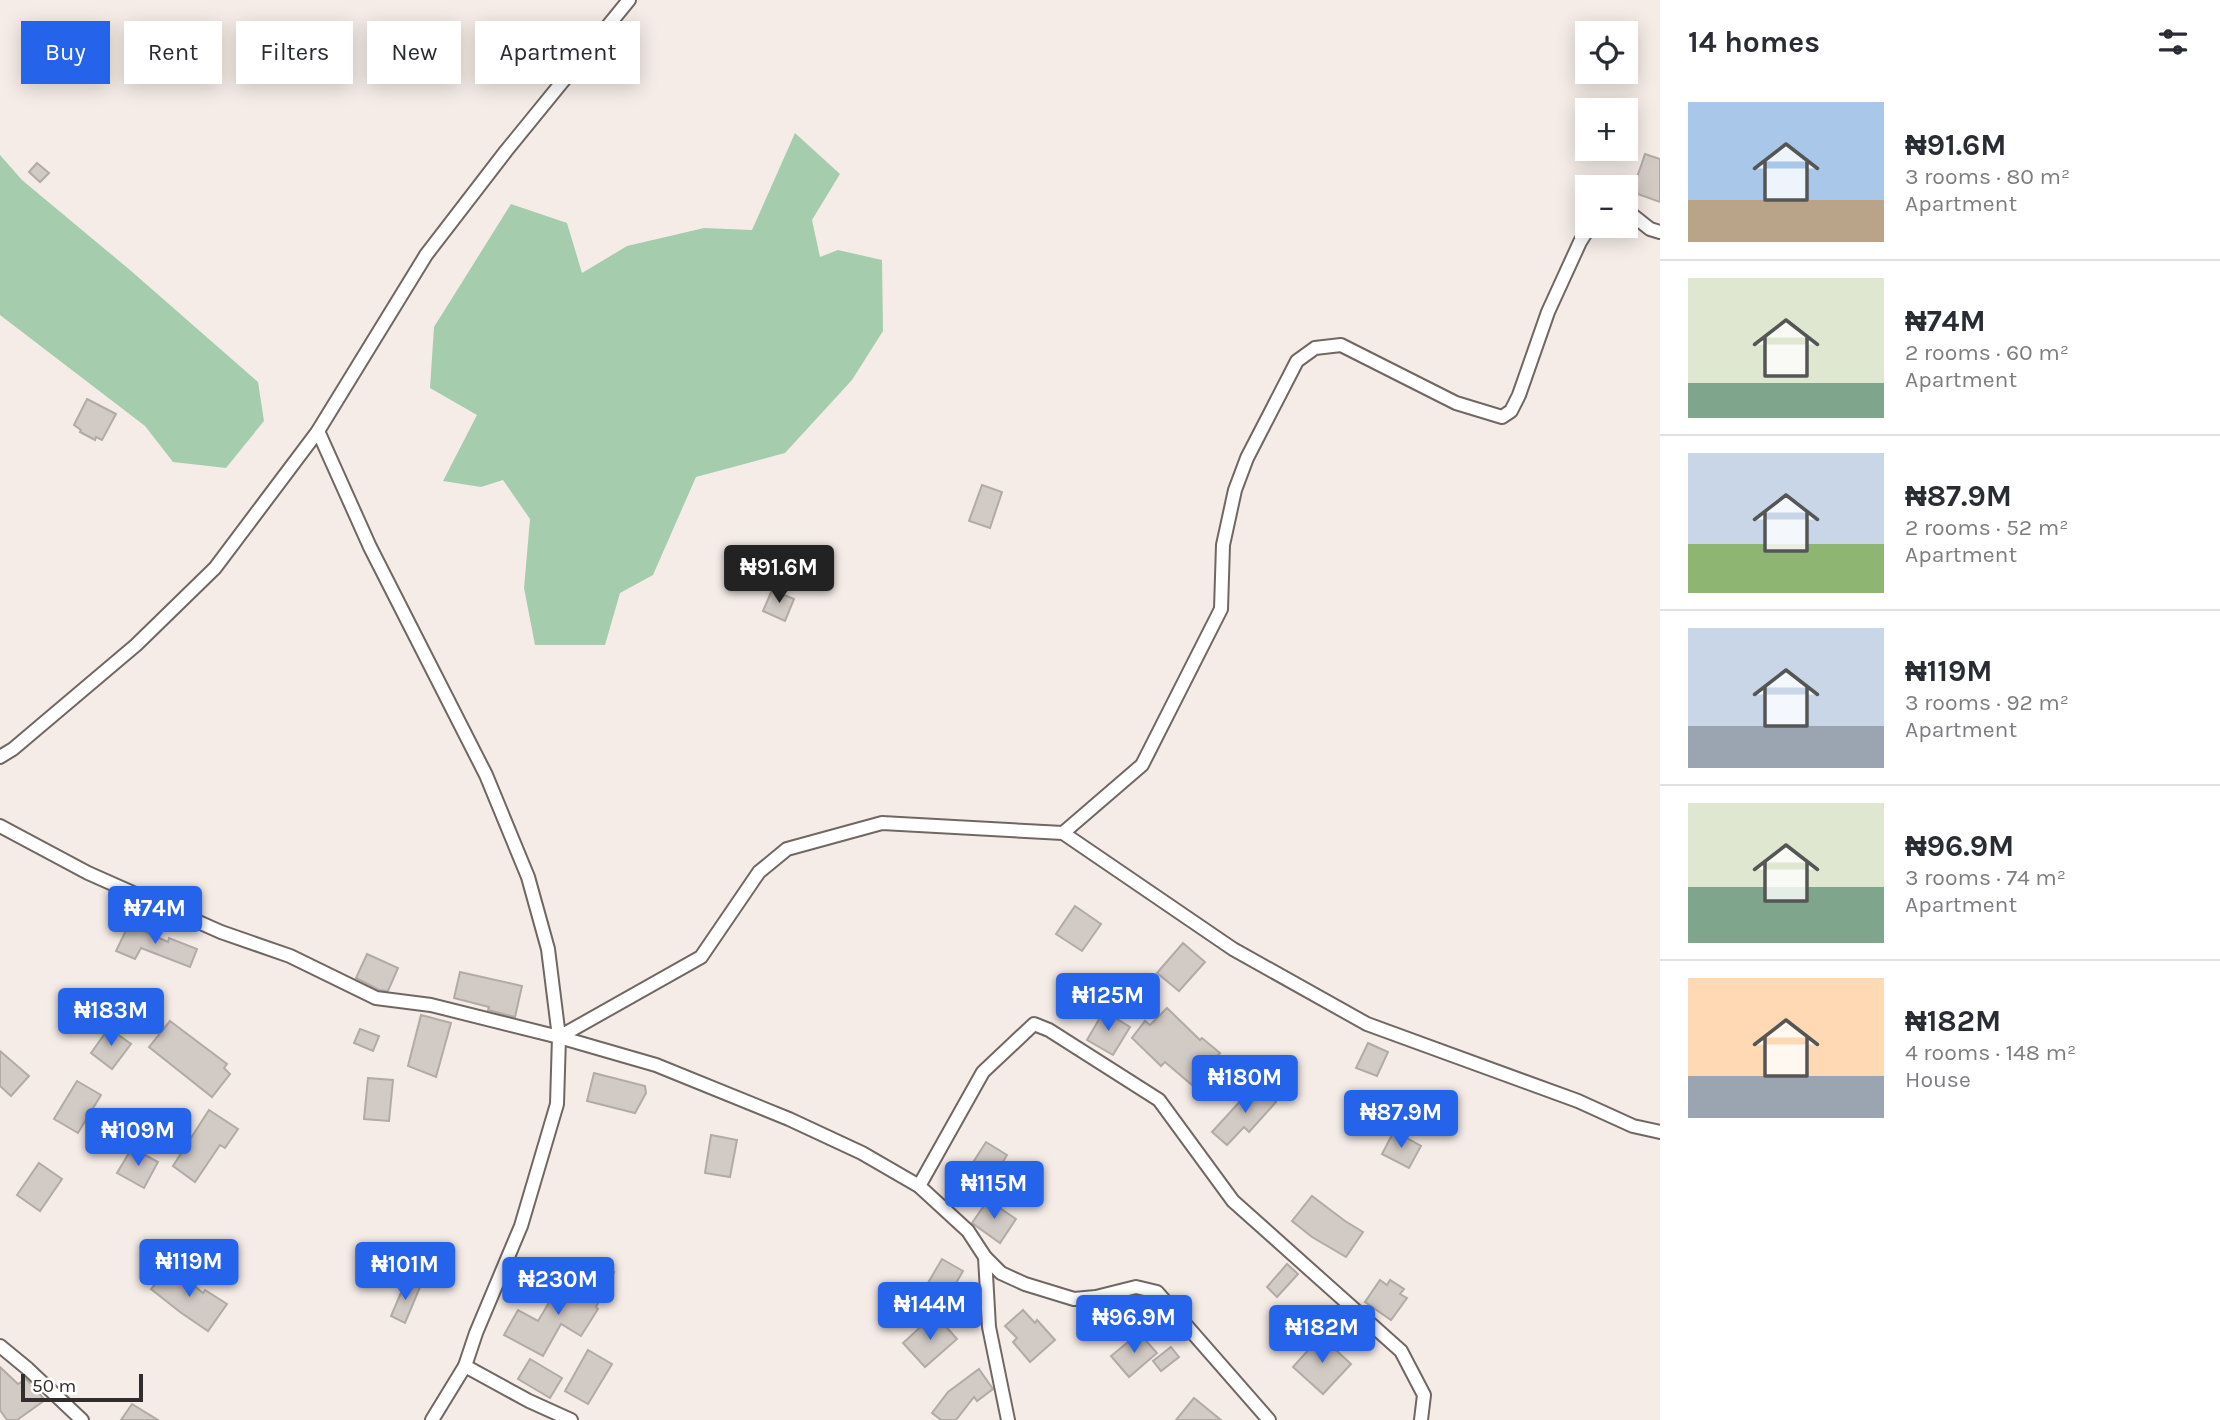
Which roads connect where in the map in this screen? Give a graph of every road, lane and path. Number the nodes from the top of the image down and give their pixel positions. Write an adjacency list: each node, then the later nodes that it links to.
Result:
1 (629, 0): 5 (street)
2 (1638, 220): 3 (street)
3 (1660, 232)
4 (1582, 238): 8 (street)
5 (318, 431): 6 (street); 9 (street)
6 (0, 757)
7 (0, 826): 9 (street)
8 (1063, 833): 9 (street); 10 (street)
9 (559, 1037): 11 (street); 14 (street)
10 (1660, 1132)
11 (919, 1186): 12 (street); 20 (street)
12 (985, 1257): 18 (street); 19 (street)
13 (0, 1346): 15 (street)
14 (466, 1366): 16 (street); 17 (street)
15 (82, 1420)
16 (432, 1420)
17 (571, 1420)
18 (1009, 1420)
19 (1269, 1420)
20 (1421, 1420)

